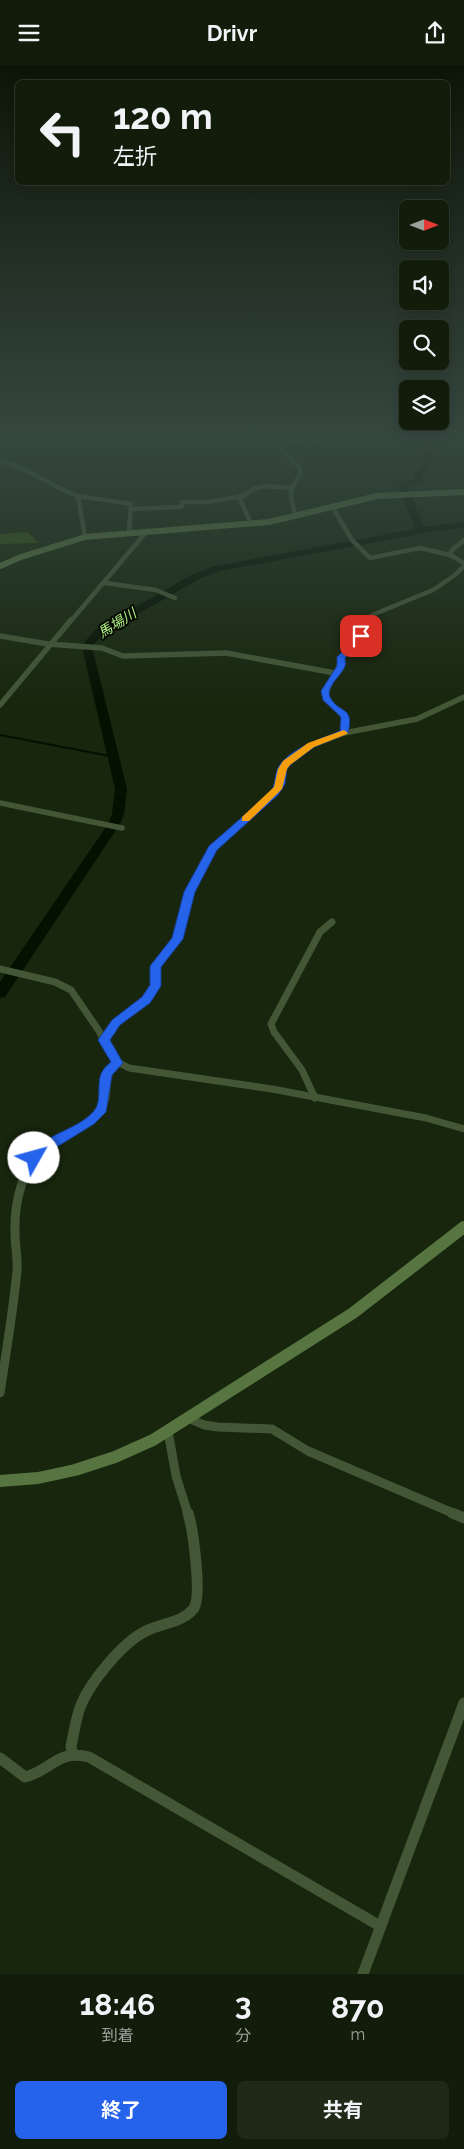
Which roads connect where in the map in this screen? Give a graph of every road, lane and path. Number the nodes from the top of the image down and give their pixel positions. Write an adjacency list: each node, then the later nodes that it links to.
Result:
1 (83, 524): 7 (street)
2 (130, 524): 6 (street)
3 (250, 524): 5 (street)
4 (343, 524): 9 (street)
5 (147, 531): 6 (street); 12 (street)
6 (129, 533): 7 (street)
7 (85, 537): 11 (street)
8 (464, 540): 9 (street)
9 (450, 555): 10 (street)
10 (464, 564): 16 (street)
11 (0, 566)
12 (105, 583): 13 (street); 15 (street)
13 (175, 598)
14 (0, 636): 15 (street)
15 (53, 644): 16 (street); 18 (street)
16 (335, 673): 19 (street)
17 (464, 697): 19 (street)
18 (0, 705)
19 (344, 733): 24 (street)
20 (0, 803): 21 (street)
21 (122, 828)
22 (332, 922): 26 (street)
23 (0, 969): 24 (street)
24 (104, 1040): 25 (street)
25 (117, 1063): 26 (street); 29 (street)
26 (315, 1098): 27 (street)
27 (464, 1129)
28 (464, 1227): 30 (street)
29 (0, 1393)
30 (188, 1418): 31 (street); 33 (street)
31 (168, 1431): 32 (street); 35 (street)
32 (0, 1481)
33 (464, 1518)
34 (464, 1703): 37 (street)
35 (72, 1753): 36 (street); 37 (street)
36 (0, 1758)
37 (380, 1926): 38 (street)
38 (363, 1974)

